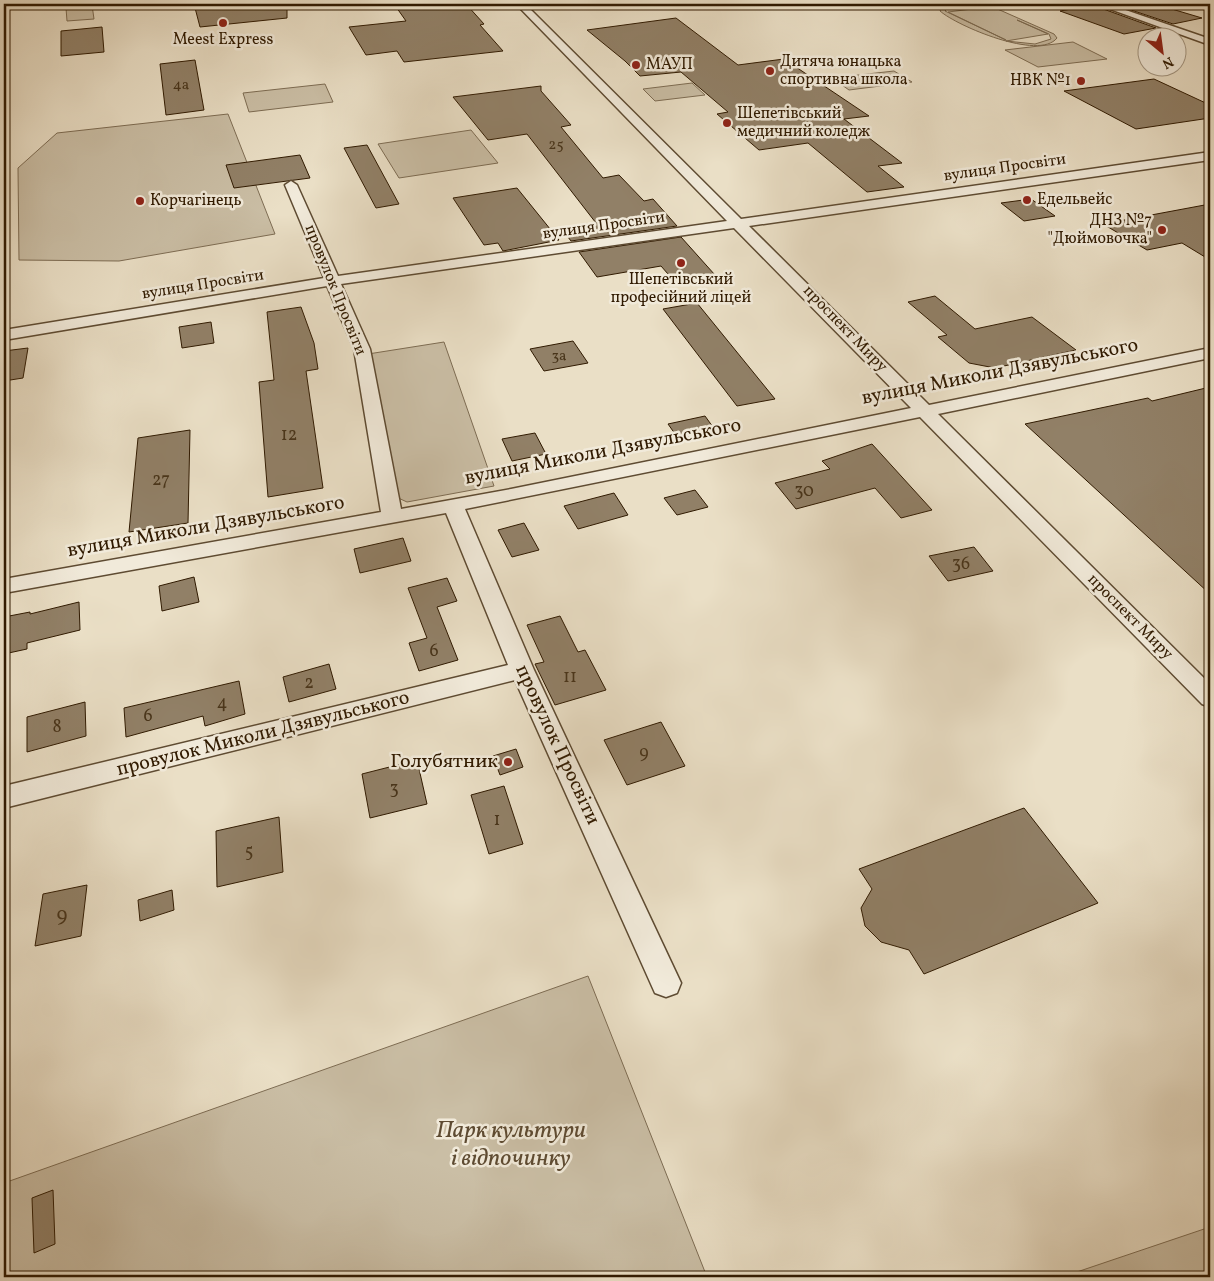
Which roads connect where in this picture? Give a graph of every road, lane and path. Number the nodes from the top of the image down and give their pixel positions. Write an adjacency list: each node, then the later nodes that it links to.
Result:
1 (520, 4): 6 (street, проспект Миру)
2 (1100, 4): 3 (street)
3 (1210, 42)
4 (1210, 156): 6 (street, вулиця Просвіти)
5 (291, 185): 7 (street, провулок Просвіти)
6 (740, 224): 7 (street, вулиця Просвіти); 10 (street, проспект Миру)
7 (332, 281): 8 (street, вулиця Просвіти); 12 (street, провулок Просвіти)
8 (4, 334)
9 (1210, 353): 10 (street, вулиця Миколи Дзявульського)
10 (924, 410): 11 (street, вулиця Миколи Дзявульського); 15 (street, проспект Миру)
11 (453, 505): 12 (street, вулиця Миколи Дзявульського); 14 (street, провулок Просвіти)
12 (392, 516): 13 (street, вулиця Миколи Дзявульського)
13 (4, 586)
14 (522, 670): 16 (street, провулок Миколи Дзявульського); 17 (street, провулок Просвіти)
15 (1210, 698)
16 (4, 797)
17 (666, 983)

